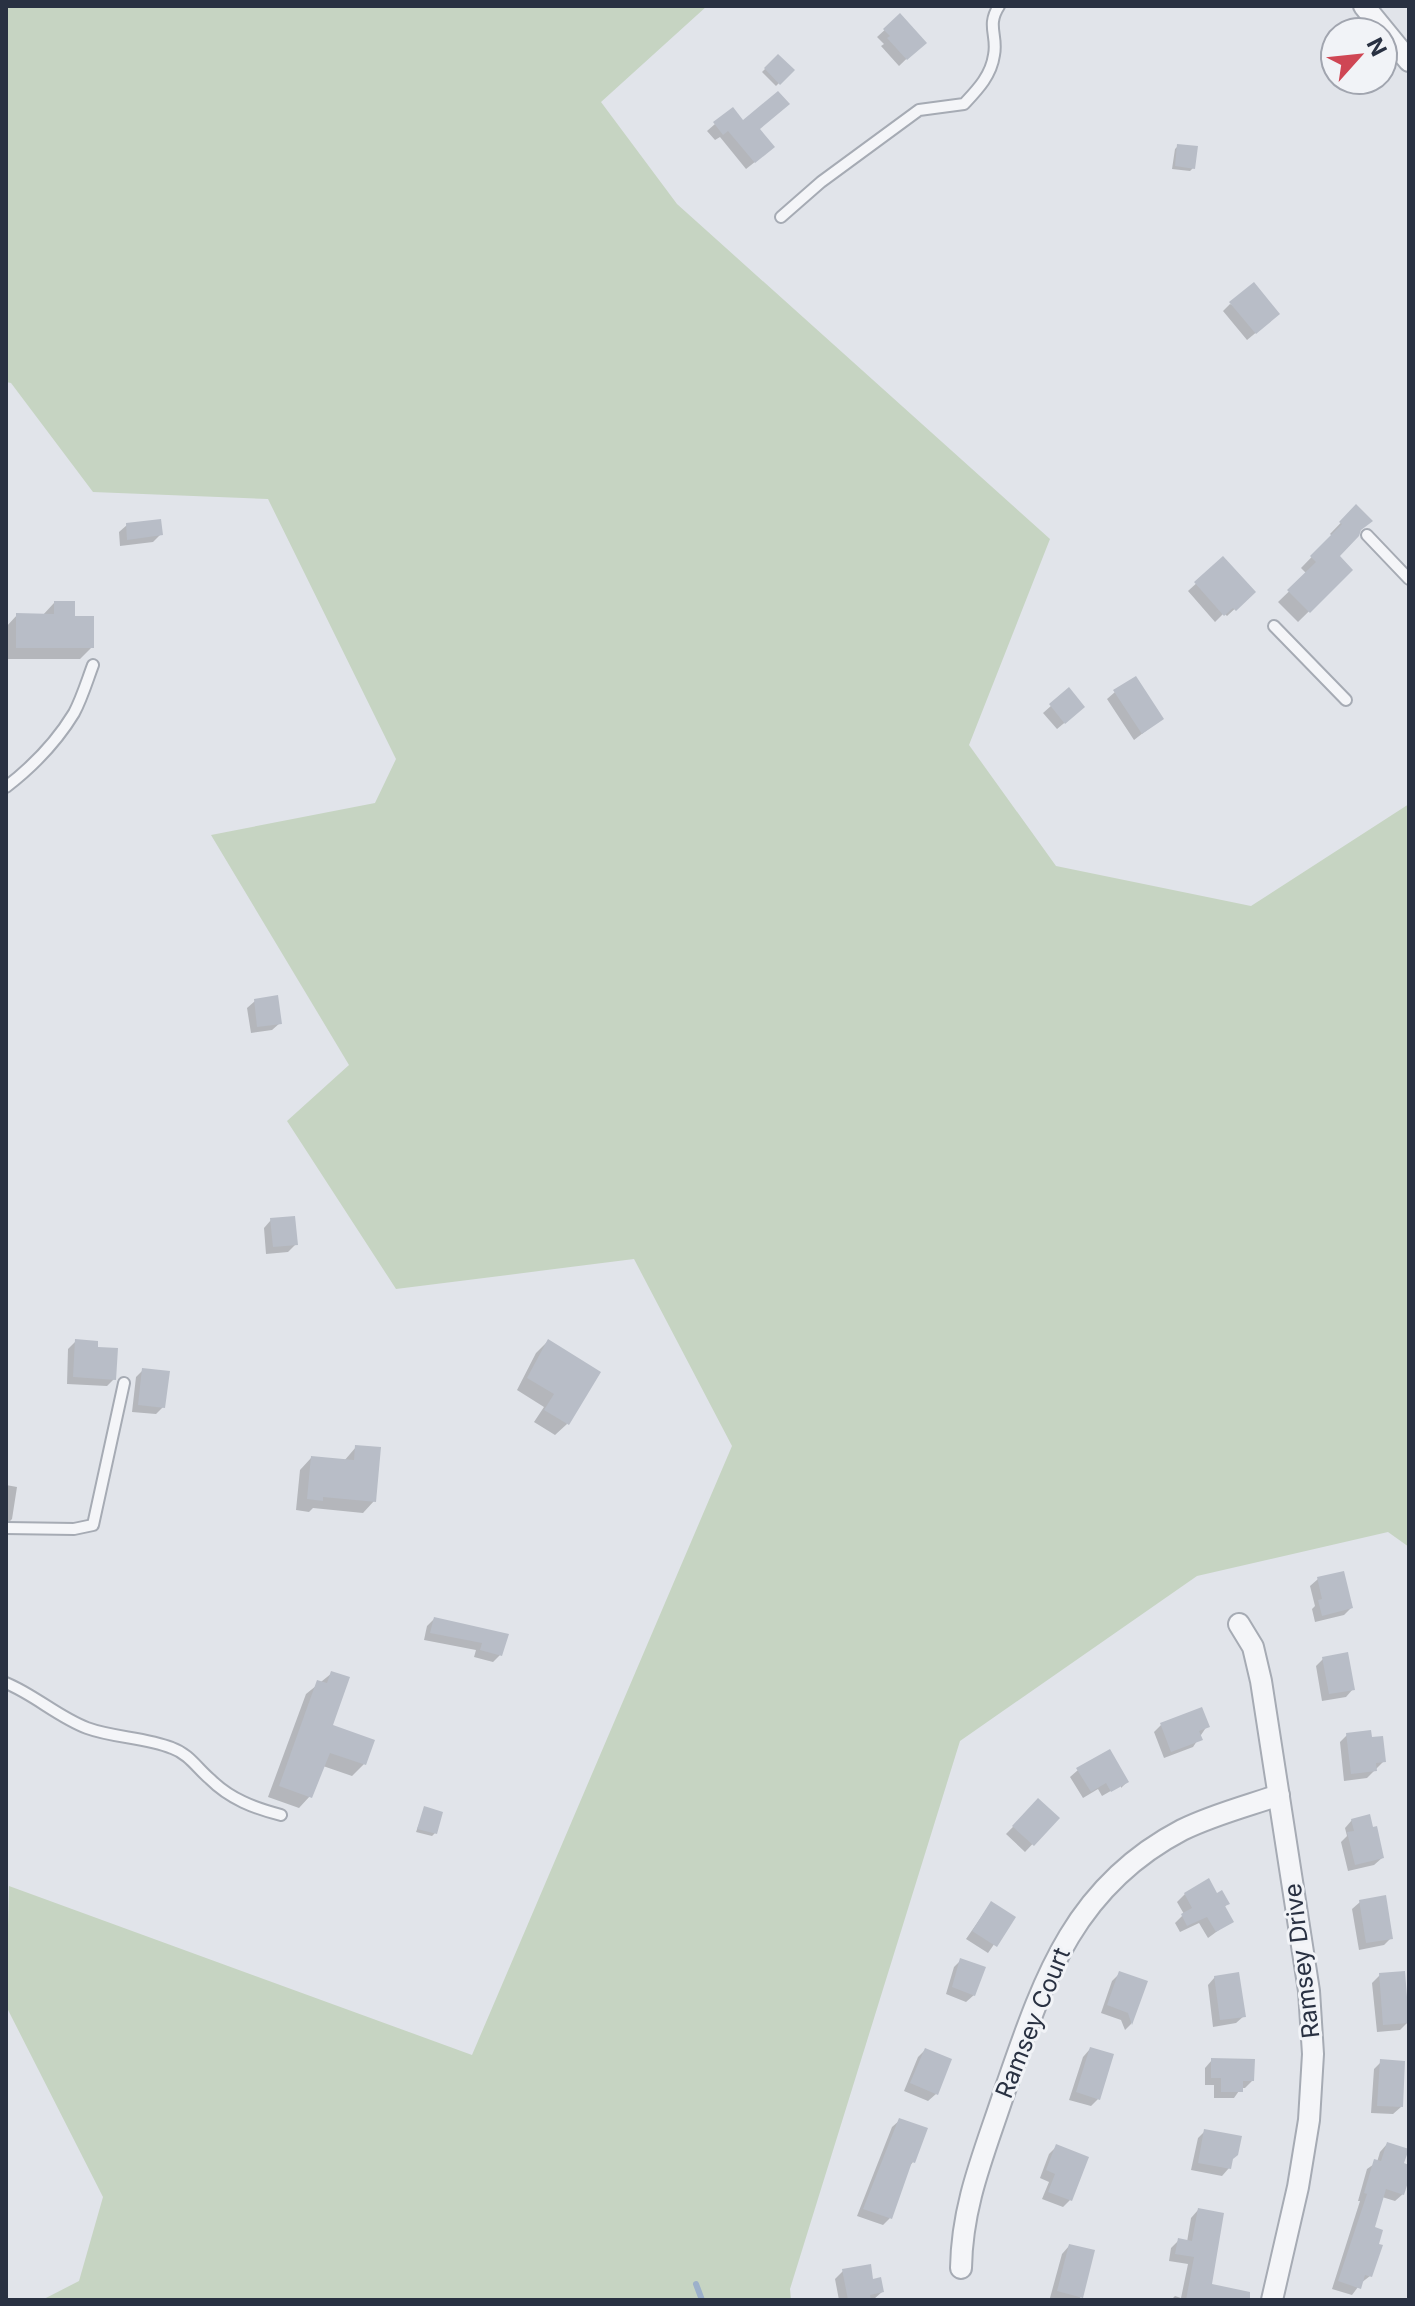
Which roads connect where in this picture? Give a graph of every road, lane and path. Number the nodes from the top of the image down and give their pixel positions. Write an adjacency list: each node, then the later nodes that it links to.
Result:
1 (999, 6): 4 (lane)
2 (1364, 6): 3 (street)
3 (1409, 61)
4 (781, 217)
5 (1367, 535): 6 (lane)
6 (1409, 579)
7 (1274, 626): 9 (lane)
8 (93, 665): 10 (lane)
9 (1346, 700)
10 (6, 787)
11 (124, 1383): 12 (lane)
12 (6, 1528)
13 (1239, 1624): 15 (street, Ramsey Drive)
14 (6, 1683): 16 (lane)
15 (1279, 1795): 17 (street, Ramsey Court); 18 (street, Ramsey Drive)
16 (281, 1815)
17 (961, 2268)
18 (1272, 2300)

